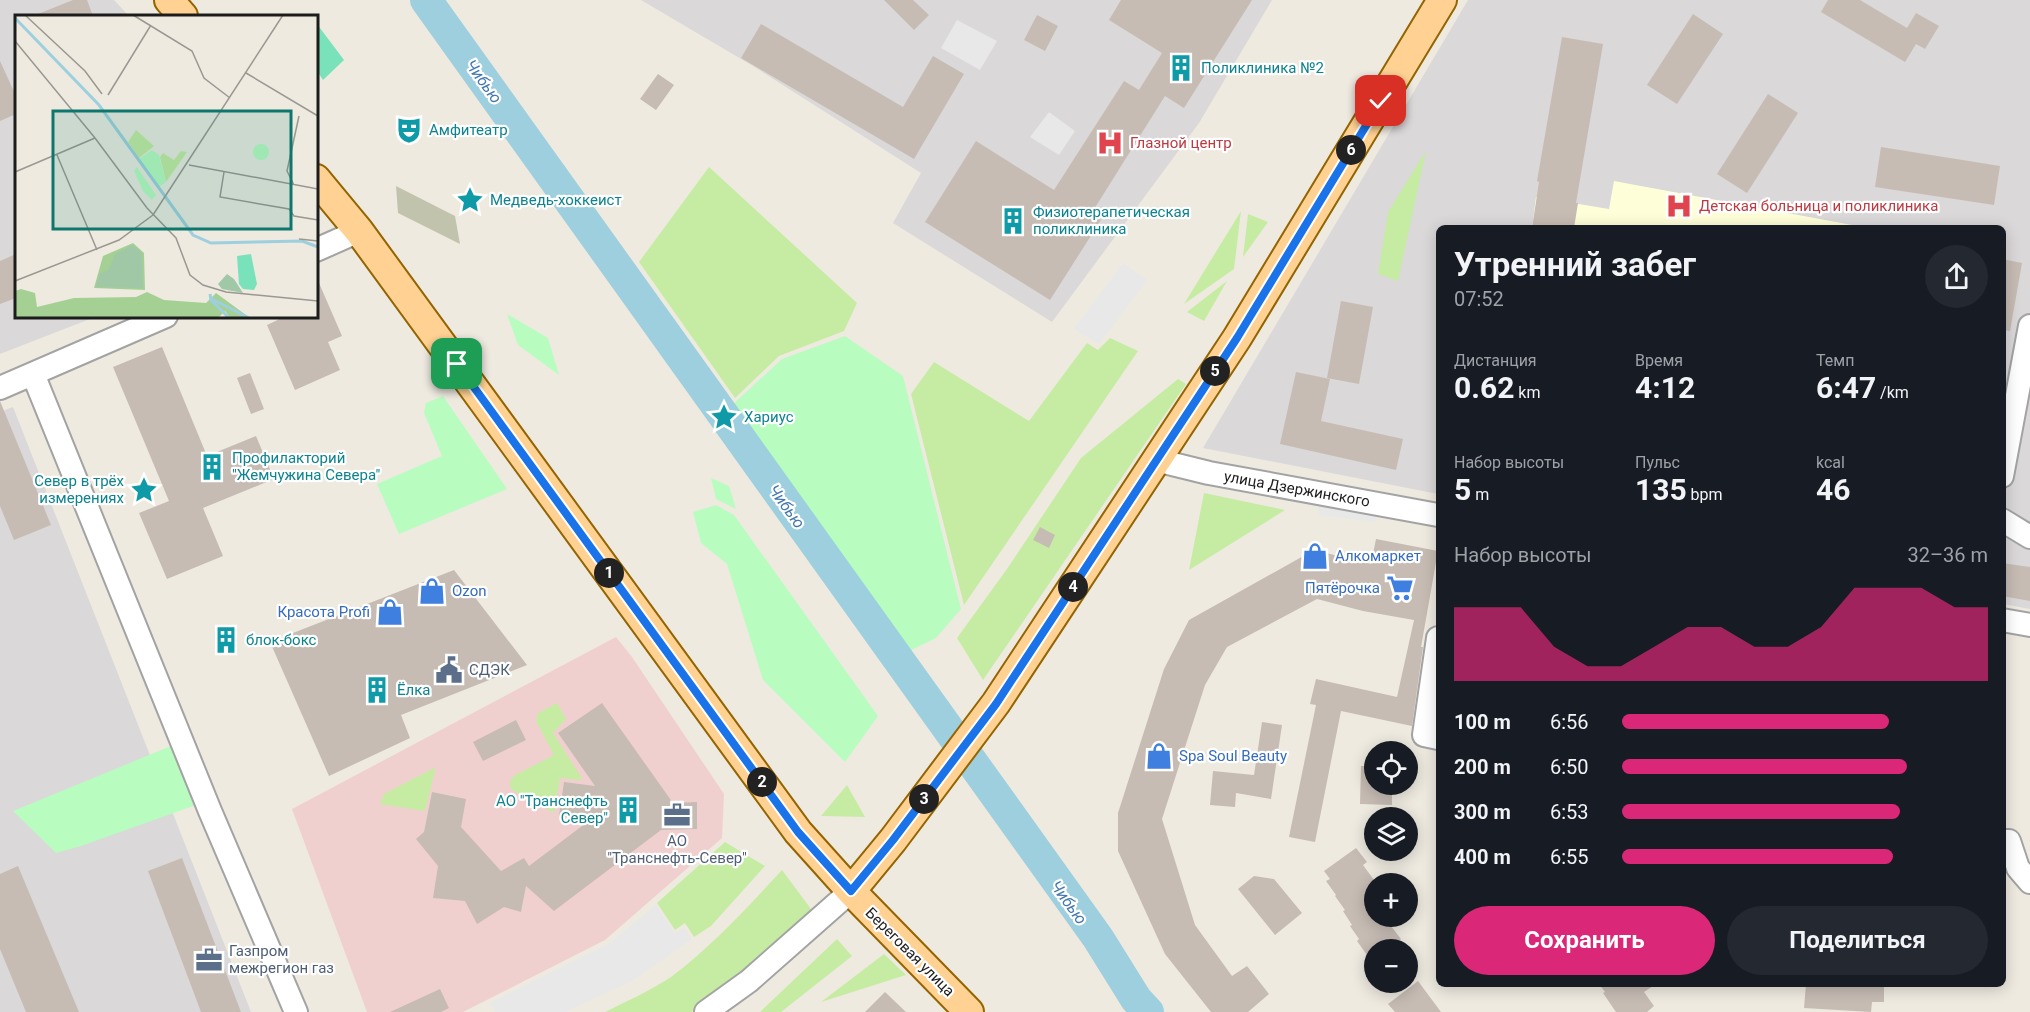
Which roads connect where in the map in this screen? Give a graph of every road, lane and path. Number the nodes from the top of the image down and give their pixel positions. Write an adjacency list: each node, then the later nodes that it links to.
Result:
1 (169, 0): 3 (main road)
2 (1442, 0): 12 (main road)
3 (182, 15)
4 (318, 181): 5 (main road, Береговая улица)
5 (359, 231): 6 (street); 22 (main road, Береговая улица)
6 (318, 249)
7 (161, 318): 9 (street)
8 (2030, 326): 11 (street)
9 (33, 374): 10 (street); 23 (street)
10 (0, 388)
11 (2006, 455)
12 (1156, 460): 13 (street, улица Дзержинского); 22 (main road)
13 (1436, 515)
14 (2006, 522): 15 (street)
15 (2030, 537)
16 (2006, 621): 17 (street)
17 (2030, 625)
18 (1436, 652): 19 (street)
19 (1436, 738)
20 (2006, 841): 21 (street)
21 (2030, 882)
22 (851, 891): 24 (street); 25 (main road, Береговая улица)
23 (296, 1012)
24 (706, 1012)
25 (969, 1012)

